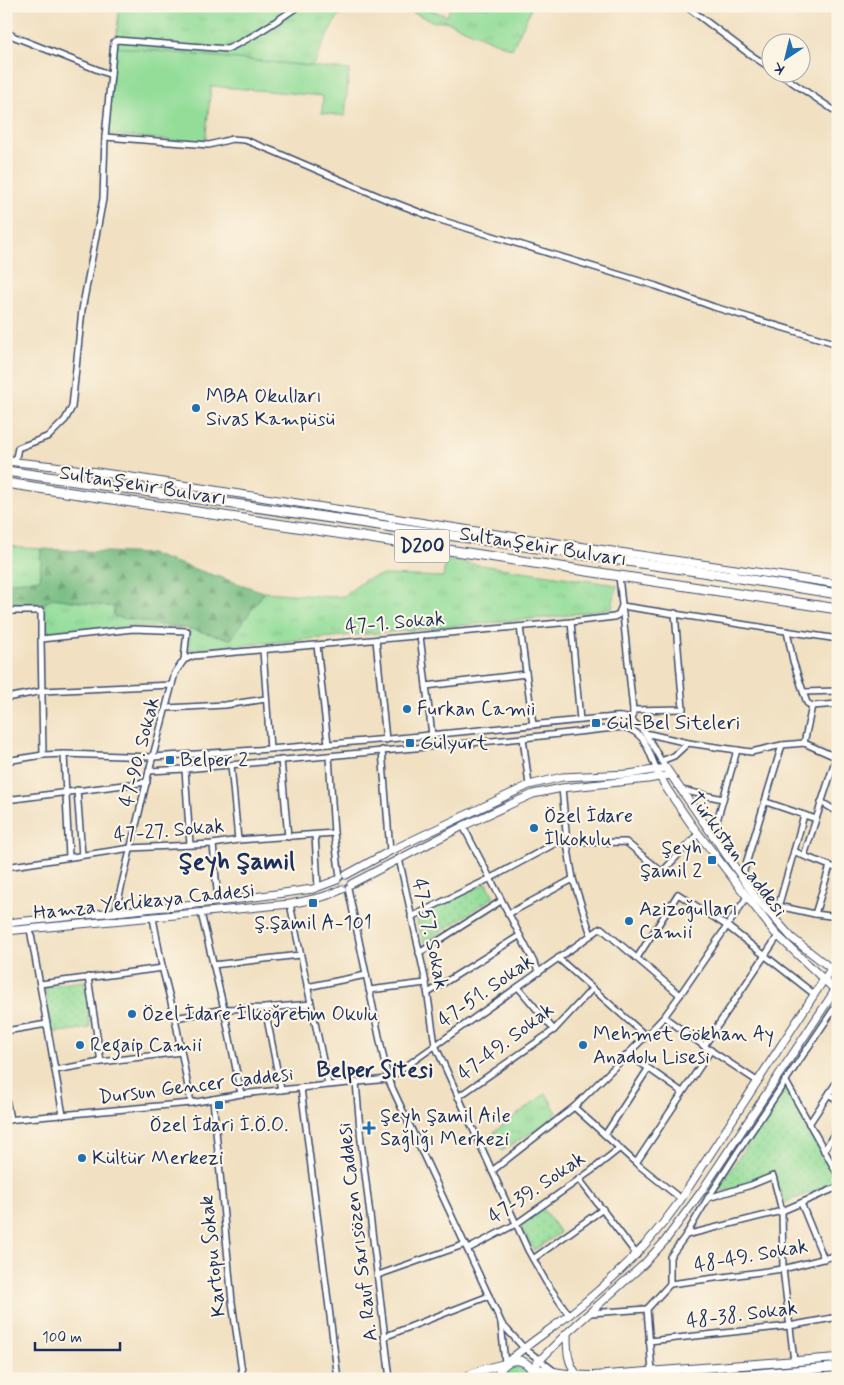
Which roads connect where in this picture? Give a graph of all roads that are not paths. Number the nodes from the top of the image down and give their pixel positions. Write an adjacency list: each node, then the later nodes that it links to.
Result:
1 (299, 6): 5 (street)
2 (686, 6): 4 (street)
3 (6, 32): 5 (street)
4 (762, 62)
5 (111, 75): 8 (street)
6 (792, 82): 7 (street)
7 (838, 113)
8 (106, 137): 9 (street); 11 (street)
9 (838, 344)
10 (6, 461): 11 (street, Sultanşehir Bulvarı)
11 (15, 462): 15 (street, Sultanşehir Bulvarı)
12 (6, 471): 16 (highway, Sultanşehir Bulvarı / D200)
13 (6, 484): 14 (highway, Sultanşehir Bulvarı / D200)
14 (618, 576): 17 (street, Türkistan Caddesi); 18 (highway, Sultanşehir Bulvarı / D200)
15 (838, 584)
16 (838, 594)
17 (622, 606): 20 (street); 21 (street, 47-1. Sokak); 42 (street, Türkistan Caddesi)
18 (838, 610)
19 (6, 611): 26 (street)
20 (675, 613): 23 (street); 42 (street)
21 (571, 622): 22 (street, 47-1. Sokak); 43 (street)
22 (520, 627): 24 (street, 47-1. Sokak); 31 (street)
23 (786, 631): 25 (street); 36 (street)
24 (420, 636): 27 (street, 47-1. Sokak); 33 (street)
25 (838, 638)
26 (41, 639): 30 (street); 34 (street)
27 (376, 640): 28 (street, 47-1. Sokak); 50 (street)
28 (317, 645): 29 (street, 47-1. Sokak); 52 (street)
29 (263, 650): 30 (street, 47-1. Sokak); 38 (street)
30 (184, 660): 32 (street, 47-90. Sokak)
31 (526, 674): 33 (street); 45 (street)
32 (172, 685): 34 (street); 41 (street, 47-90. Sokak)
33 (426, 686): 48 (street)
34 (42, 691): 37 (street); 59 (street)
35 (838, 691): 36 (street)
36 (803, 692): 40 (street)
37 (6, 698)
38 (266, 699): 41 (street); 55 (street)
39 (838, 704): 40 (street)
40 (812, 706): 54 (street)
41 (167, 708): 61 (street, 47-90. Sokak)
42 (633, 710): 44 (street, Türkistan Caddesi)
43 (580, 720): 44 (street); 45 (street)
44 (632, 722): 46 (street, Türkistan Caddesi); 47 (street, Türkistan Caddesi)
45 (533, 725): 48 (street)
46 (633, 729): 49 (street); 70 (street, Türkistan Caddesi)
47 (645, 734): 51 (street); 65 (street, Türkistan Caddesi)
48 (432, 735): 50 (street)
49 (522, 738): 56 (street); 73 (street)
50 (386, 740): 52 (street)
51 (688, 743): 57 (street); 65 (street)
52 (328, 744): 55 (street)
53 (782, 744): 54 (street); 57 (street); 80 (street)
54 (804, 744): 62 (street)
55 (270, 749): 61 (street)
56 (382, 750): 60 (street); 96 (street)
57 (737, 750): 78 (street)
58 (64, 754): 59 (street); 61 (street); 77 (street)
59 (43, 755): 64 (street)
60 (329, 756): 63 (street); 86 (street)
61 (153, 757): 69 (street, 47-90. Sokak)
62 (837, 758): 81 (street)
63 (281, 760): 66 (street); 90 (street)
64 (6, 761)
65 (661, 761): 67 (street, Türkistan Caddesi)
66 (232, 765): 68 (street); 91 (street)
67 (666, 768): 70 (street, Hamza Yerlikaya Caddesi); 71 (street, Türkistan Caddesi)
68 (185, 770): 69 (street); 94 (street)
69 (150, 771): 72 (street, 47-90. Sokak)
70 (659, 774): 71 (street, Hamza Yerlikaya Caddesi); 73 (street, Hamza Yerlikaya Caddesi); 74 (street, Hamza Yerlikaya Caddesi); 88 (street, Türkistan Caddesi)
71 (670, 775): 76 (street, Türkistan Caddesi)
72 (147, 782): 75 (street); 95 (street, 47-90. Sokak)
73 (529, 784): 96 (street, Hamza Yerlikaya Caddesi)
74 (562, 788): 85 (street, Hamza Yerlikaya Caddesi); 92 (street)
75 (77, 790): 77 (street); 98 (street)
76 (681, 790): 78 (street); 89 (street, Türkistan Caddesi)
77 (66, 792): 79 (street); 100 (street)
78 (723, 799): 89 (street)
79 (6, 800)
80 (766, 802): 83 (street); 106 (street)
81 (821, 802): 82 (street); 84 (street)
82 (838, 812)
83 (804, 814): 84 (street); 97 (street)
84 (816, 819): 99 (street)
85 (463, 826): 101 (street, Hamza Yerlikaya Caddesi); 107 (street)
86 (334, 833): 87 (street, 47-27. Sokak); 105 (street)
87 (314, 834): 90 (street, 47-27. Sokak); 109 (street)
88 (698, 834): 92 (street); 111 (street, Türkistan Caddesi)
89 (713, 835): 106 (street, Türkistan Caddesi)
90 (288, 837): 91 (street, 47-27. Sokak)
91 (238, 840): 93 (street, 47-27. Sokak)
92 (566, 843): 107 (street); 108 (street)
93 (213, 844): 94 (street, 47-27. Sokak); 113 (street)
94 (190, 845): 95 (street, 47-27. Sokak)
95 (131, 848): 98 (street, 47-27. Sokak); 116 (street, 47-90. Sokak)
96 (390, 851): 105 (street, Hamza Yerlikaya Caddesi)
97 (794, 851): 99 (street); 115 (street)
98 (82, 855): 100 (street, 47-27. Sokak)
99 (804, 856): 102 (street)
100 (69, 857): 103 (street, 47-27. Sokak)
101 (399, 858): 110 (street, Hamza Yerlikaya Caddesi); 120 (street, 47-57. Sokak)
102 (830, 866): 104 (street); 119 (street)
103 (6, 867)
104 (838, 869)
105 (341, 877): 109 (street, Hamza Yerlikaya Caddesi); 110 (street); 110 (street)
106 (742, 877): 123 (street, Türkistan Caddesi)
107 (491, 878): 112 (street); 120 (street)
108 (573, 879): 118 (street); 128 (street)
109 (318, 887): 113 (street, Hamza Yerlikaya Caddesi)
110 (347, 887): 114 (street, Hamza Yerlikaya Caddesi); 142 (street)
111 (747, 897): 125 (street); 130 (street, Türkistan Caddesi)
112 (502, 901): 118 (street); 131 (street)
113 (218, 902): 116 (street, Hamza Yerlikaya Caddesi)
114 (290, 904): 117 (street, Hamza Yerlikaya Caddesi); 132 (street)
115 (778, 906): 119 (street); 123 (street)
116 (115, 913): 124 (street, Hamza Yerlikaya Caddesi)
117 (201, 913): 122 (street, Hamza Yerlikaya Caddesi); 137 (street)
118 (508, 914): 129 (street)
119 (815, 914): 121 (street)
120 (411, 917): 131 (street, 47-57. Sokak)
121 (838, 917)
122 (153, 918): 126 (street, Hamza Yerlikaya Caddesi); 138 (street)
123 (775, 918): 139 (street, Türkistan Caddesi)
124 (6, 923)
125 (728, 926): 133 (street); 135 (street); 154 (street)
126 (30, 929): 127 (street, Hamza Yerlikaya Caddesi); 146 (street)
127 (6, 931)
128 (591, 935): 134 (street, 47-51. Sokak); 135 (street, 47-51. Sokak)
129 (520, 936): 140 (street); 152 (street)
130 (778, 936): 133 (street); 144 (street, Türkistan Caddesi)
131 (419, 954): 145 (street, 47-57. Sokak)
132 (300, 955): 137 (street); 148 (street)
133 (764, 956): 153 (street); 166 (street)
134 (558, 958): 140 (street, 47-51. Sokak); 149 (street)
135 (637, 958): 154 (street)
136 (838, 958): 139 (street)
137 (213, 965): 158 (street)
138 (163, 968): 143 (street); 160 (street)
139 (831, 968): 141 (street, Türkistan Caddesi); 144 (street)
140 (539, 972): 147 (street, 47-51. Sokak)
141 (838, 974)
142 (366, 975): 148 (street); 150 (street)
143 (88, 977): 146 (street); 170 (street)
144 (824, 980): 151 (street, Türkistan Caddesi); 153 (street)
145 (426, 983): 150 (street); 152 (street, 47-57. Sokak)
146 (40, 984): 161 (street)
147 (518, 986): 162 (street); 165 (street, 47-51. Sokak)
148 (307, 987): 155 (street)
149 (592, 989): 162 (street, 47-49. Sokak); 164 (street)
150 (369, 990): 173 (street)
151 (837, 990): 219 (street)
152 (428, 993): 165 (street, 47-57. Sokak)
153 (814, 994): 176 (street)
154 (680, 995): 159 (street)
155 (311, 1004): 157 (street); 178 (street)
156 (838, 1004): 174 (street)
157 (265, 1008): 158 (street); 180 (street)
158 (224, 1009): 160 (street); 182 (street)
159 (664, 1017): 164 (street); 166 (street)
160 (175, 1018): 168 (street)
161 (47, 1024): 163 (street); 172 (street)
162 (554, 1030): 184 (street, 47-49. Sokak)
163 (6, 1031)
164 (646, 1036): 169 (street)
165 (435, 1046): 173 (street, 47-51. Sokak); 184 (street, 47-57. Sokak)
166 (704, 1046): 167 (street)
167 (711, 1050): 176 (street); 181 (street)
168 (181, 1052): 170 (street); 188 (street)
169 (628, 1054): 171 (street); 189 (street)
170 (101, 1062): 172 (street)
171 (648, 1069): 181 (street); 194 (street)
172 (56, 1070): 190 (street)
173 (388, 1079): 177 (street, Dursun Gencer Caddesi); 209 (street)
174 (785, 1080): 192 (street); 202 (street)
175 (838, 1080): 183 (street)
176 (758, 1081): 203 (street)
177 (356, 1082): 178 (street, Dursun Gencer Caddesi); 215 (street, A. Rauf Sarısözen Caddesi)
178 (328, 1084): 179 (street, Dursun Gencer Caddesi)
179 (301, 1088): 180 (street, Dursun Gencer Caddesi); 239 (street)
180 (282, 1090): 182 (street, Dursun Gencer Caddesi)
181 (682, 1092): 197 (street)
182 (241, 1094): 186 (street, Dursun Gencer Caddesi)
183 (829, 1094): 187 (street); 192 (street)
184 (458, 1097): 198 (street, 47-57. Sokak)
185 (6, 1098): 191 (street)
186 (213, 1099): 188 (street, Dursun Gencer Caddesi); 238 (street, Kartopu Sokak)
187 (838, 1100)
188 (191, 1104): 190 (street, Dursun Gencer Caddesi)
189 (574, 1107): 194 (street); 198 (street)
190 (63, 1115): 191 (street, Dursun Gencer Caddesi)
191 (8, 1120)
192 (809, 1124): 196 (street)
193 (838, 1127): 196 (street)
194 (605, 1135): 195 (street)
195 (620, 1148): 197 (street); 200 (street, 47-39. Sokak)
196 (824, 1151): 199 (street)
197 (636, 1163): 203 (street)
198 (492, 1171): 207 (street, 47-57. Sokak)
199 (838, 1175)
200 (580, 1179): 205 (street); 207 (street, 47-39. Sokak)
201 (838, 1187): 204 (street)
202 (708, 1198): 206 (street); 208 (street)
203 (681, 1199): 210 (street)
204 (801, 1203): 206 (street); 213 (street)
205 (603, 1210): 210 (street); 212 (street)
206 (782, 1210): 208 (street); 214 (street)
207 (516, 1224): 209 (street, 47-39. Sokak); 212 (street, 47-57. Sokak)
208 (686, 1235): 216 (street)
209 (467, 1247): 215 (street, 47-39. Sokak); 217 (street)
210 (637, 1255): 220 (street)
211 (838, 1255): 213 (street, 48-49. Sokak)
212 (533, 1259): 220 (street, 47-57. Sokak)
213 (824, 1259): 214 (street, 48-49. Sokak)
214 (783, 1269): 216 (street, 48-49. Sokak); 223 (street)
215 (378, 1275): 225 (street, A. Rauf Sarısözen Caddesi)
216 (670, 1284): 218 (street)
217 (489, 1296): 222 (street); 225 (street)
218 (647, 1308): 219 (street); 226 (street)
219 (589, 1313): 224 (street)
220 (569, 1315): 227 (street)
221 (838, 1317): 223 (street, 48-38. Sokak)
222 (501, 1322): 227 (street); 231 (street)
223 (789, 1326): 226 (street, 48-38. Sokak); 230 (street)
224 (567, 1333): 229 (street); 237 (street)
225 (384, 1337): 240 (street, A. Rauf Sarısözen Caddesi)
226 (649, 1341): 235 (street)
227 (524, 1348): 229 (street); 231 (street)
228 (838, 1358): 230 (main road)
229 (540, 1360): 233 (street); 234 (street)
230 (794, 1361): 235 (main road)
231 (505, 1364): 233 (main road); 241 (main road); 242 (main road)
232 (838, 1367): 236 (main road)
233 (532, 1368): 234 (main road); 243 (main road)
234 (554, 1371): 237 (main road)
235 (652, 1372): 237 (main road)
236 (789, 1375): 244 (main road)
237 (579, 1376)
238 (243, 1379)
239 (338, 1379)
240 (390, 1379)
241 (461, 1379)
242 (498, 1379)
243 (534, 1379)
244 (689, 1379)

